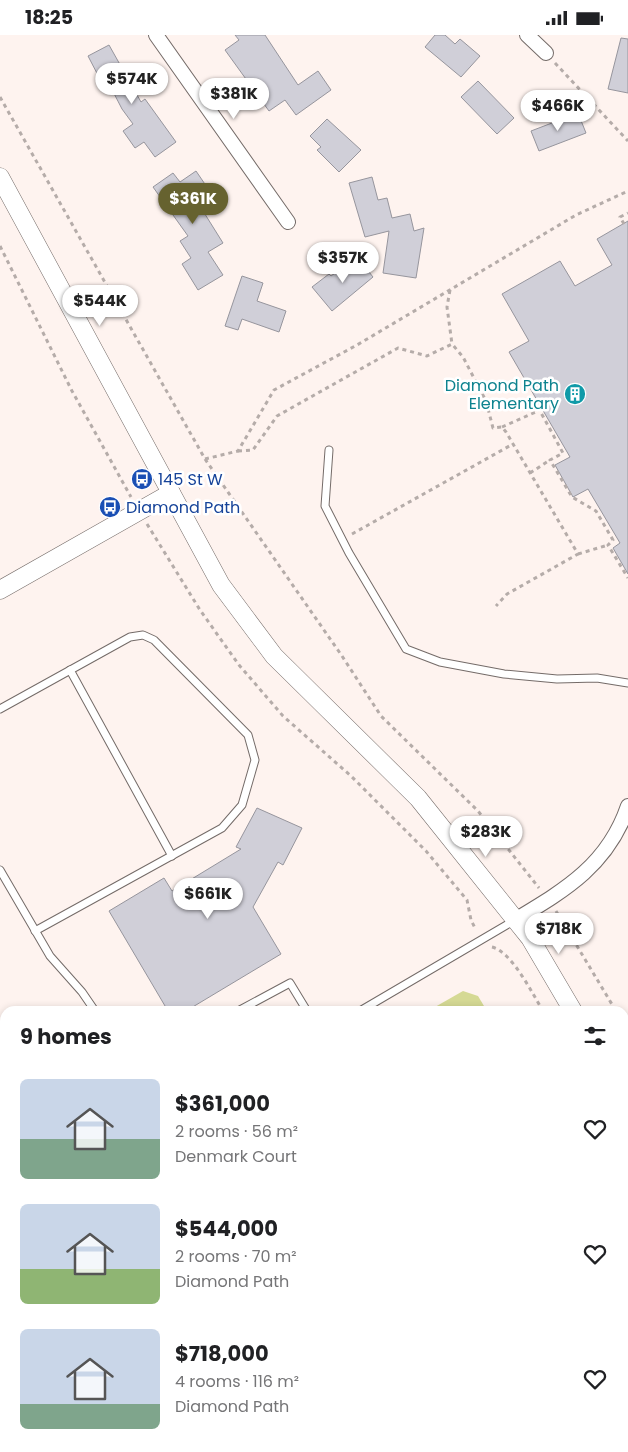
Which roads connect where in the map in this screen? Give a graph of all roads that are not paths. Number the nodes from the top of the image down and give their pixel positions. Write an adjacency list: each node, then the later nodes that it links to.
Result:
1 (156, 35): 5 (street)
2 (526, 35): 3 (street)
3 (546, 53)
4 (0, 177): 7 (street)
5 (288, 222)
6 (330, 450): 10 (lane)
7 (171, 493): 8 (street); 15 (street)
8 (0, 590)
9 (70, 670): 11 (lane); 13 (lane); 13 (lane)
10 (628, 683)
11 (0, 709)
12 (628, 806): 15 (street)
13 (172, 856): 16 (lane)
14 (0, 870): 16 (lane)
15 (515, 920): 20 (lane); 21 (street)
16 (35, 931): 17 (lane)
17 (92, 1006)
18 (247, 1006): 19 (lane)
19 (304, 1006)
20 (369, 1006)
21 (570, 1006)

